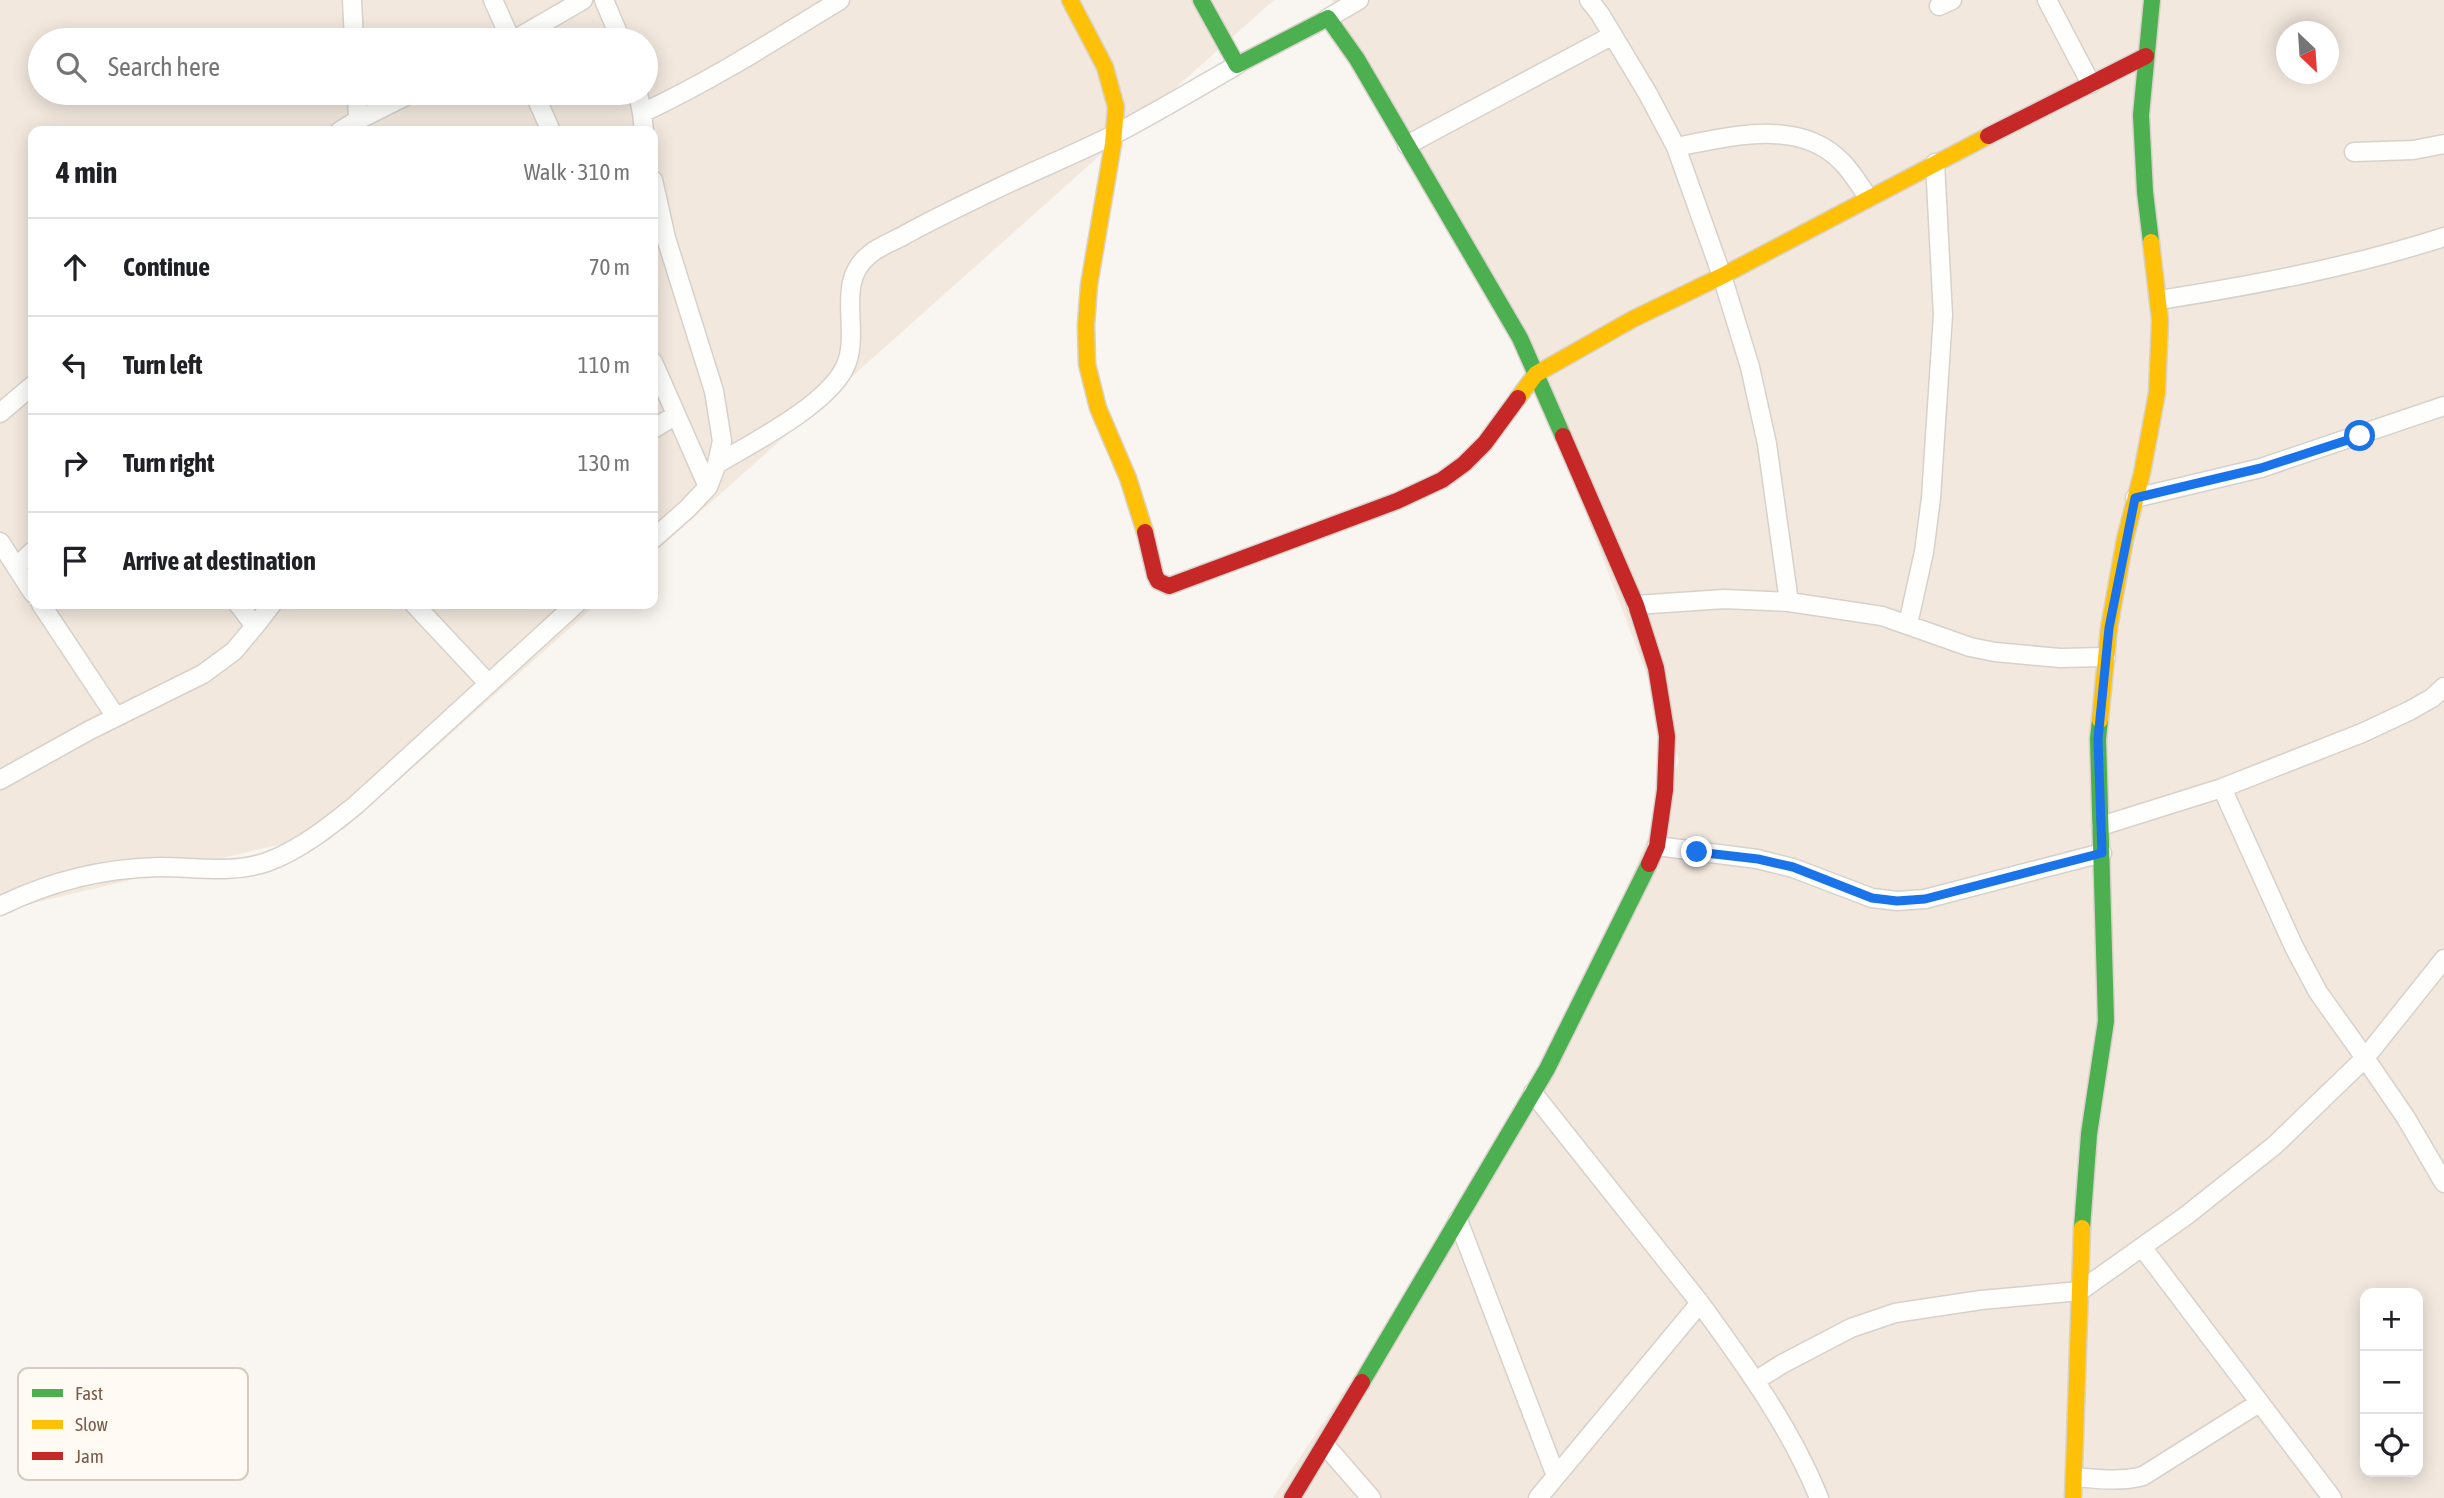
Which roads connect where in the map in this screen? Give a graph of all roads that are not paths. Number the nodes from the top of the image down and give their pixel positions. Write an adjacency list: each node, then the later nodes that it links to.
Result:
1 (352, 0): 13 (street)
2 (493, 0): 14 (street)
3 (583, 0): 15 (street)
4 (604, 0): 16 (street)
5 (840, 0): 25 (street)
6 (1070, 0): 28 (street)
7 (1201, 0): 19 (street)
8 (1360, 0): 12 (street)
9 (1590, 0): 17 (street)
10 (2048, 0): 20 (street)
11 (2152, 0): 18 (street)
12 (1328, 18): 19 (street); 30 (street)
13 (353, 28)
14 (506, 28)
15 (533, 28)
16 (616, 28)
17 (1613, 34): 30 (street); 31 (street)
18 (2146, 57): 20 (street); 38 (street)
19 (1237, 65): 28 (street)
20 (2091, 84): 33 (street)
21 (357, 105): 24 (street)
22 (388, 105): 24 (street)
23 (539, 105): 27 (street)
24 (358, 120): 26 (street)
25 (643, 122)
26 (348, 126)
27 (549, 126)
28 (1115, 134): 40 (street); 46 (street)
29 (2444, 144): 32 (street)
30 (1407, 145): 40 (street)
31 (1676, 146): 34 (street); 37 (street)
32 (2354, 152)
33 (1935, 163): 34 (street); 61 (street)
34 (1868, 197): 37 (street)
35 (658, 202): 46 (street)
36 (2444, 237): 38 (street)
37 (1722, 276): 40 (street); 54 (street)
38 (2159, 300): 48 (street)
39 (658, 374): 44 (street)
40 (1536, 374): 55 (street)
41 (28, 390): 43 (street)
42 (2444, 406): 48 (street)
43 (0, 413)
44 (676, 415): 45 (street); 47 (street)
45 (658, 426)
46 (717, 464): 47 (street)
47 (708, 487): 49 (street)
48 (2135, 498): 63 (street)
49 (658, 535)
50 (0, 542): 52 (street)
51 (28, 556): 52 (street)
52 (16, 567): 53 (street)
53 (28, 585)
54 (1789, 603): 55 (street); 61 (street)
55 (1636, 605): 70 (street)
56 (43, 609): 66 (street)
57 (242, 609): 62 (street)
58 (268, 609): 62 (street)
59 (419, 609): 64 (street)
60 (566, 609): 64 (street)
61 (1908, 624): 63 (street)
62 (255, 626): 66 (street)
63 (2106, 657): 69 (street)
64 (488, 682): 72 (street)
65 (2444, 687): 68 (street)
66 (116, 718): 67 (street)
67 (0, 780)
68 (2222, 788): 69 (street); 74 (street)
69 (2101, 826): 71 (street)
70 (1657, 846): 71 (street); 75 (street)
71 (2102, 853): 79 (street)
72 (1, 903)
73 (2444, 960): 74 (street)
74 (2365, 1058): 76 (street); 78 (street)
75 (1533, 1094): 77 (street); 80 (street)
76 (2444, 1183)
77 (1458, 1220): 83 (street); 84 (street)
78 (2142, 1247): 79 (street); 82 (street)
79 (2080, 1291): 81 (street); 85 (street)
80 (1700, 1303): 81 (street); 84 (street)
81 (1755, 1381): 89 (street)
82 (2259, 1402): 85 (street); 91 (street)
83 (1325, 1445): 86 (street); 87 (street)
84 (1556, 1476): 88 (street)
85 (2075, 1477): 90 (street)
86 (1292, 1498)
87 (1371, 1498)
88 (1538, 1498)
89 (1819, 1498)
90 (2073, 1498)
91 (2332, 1498)

